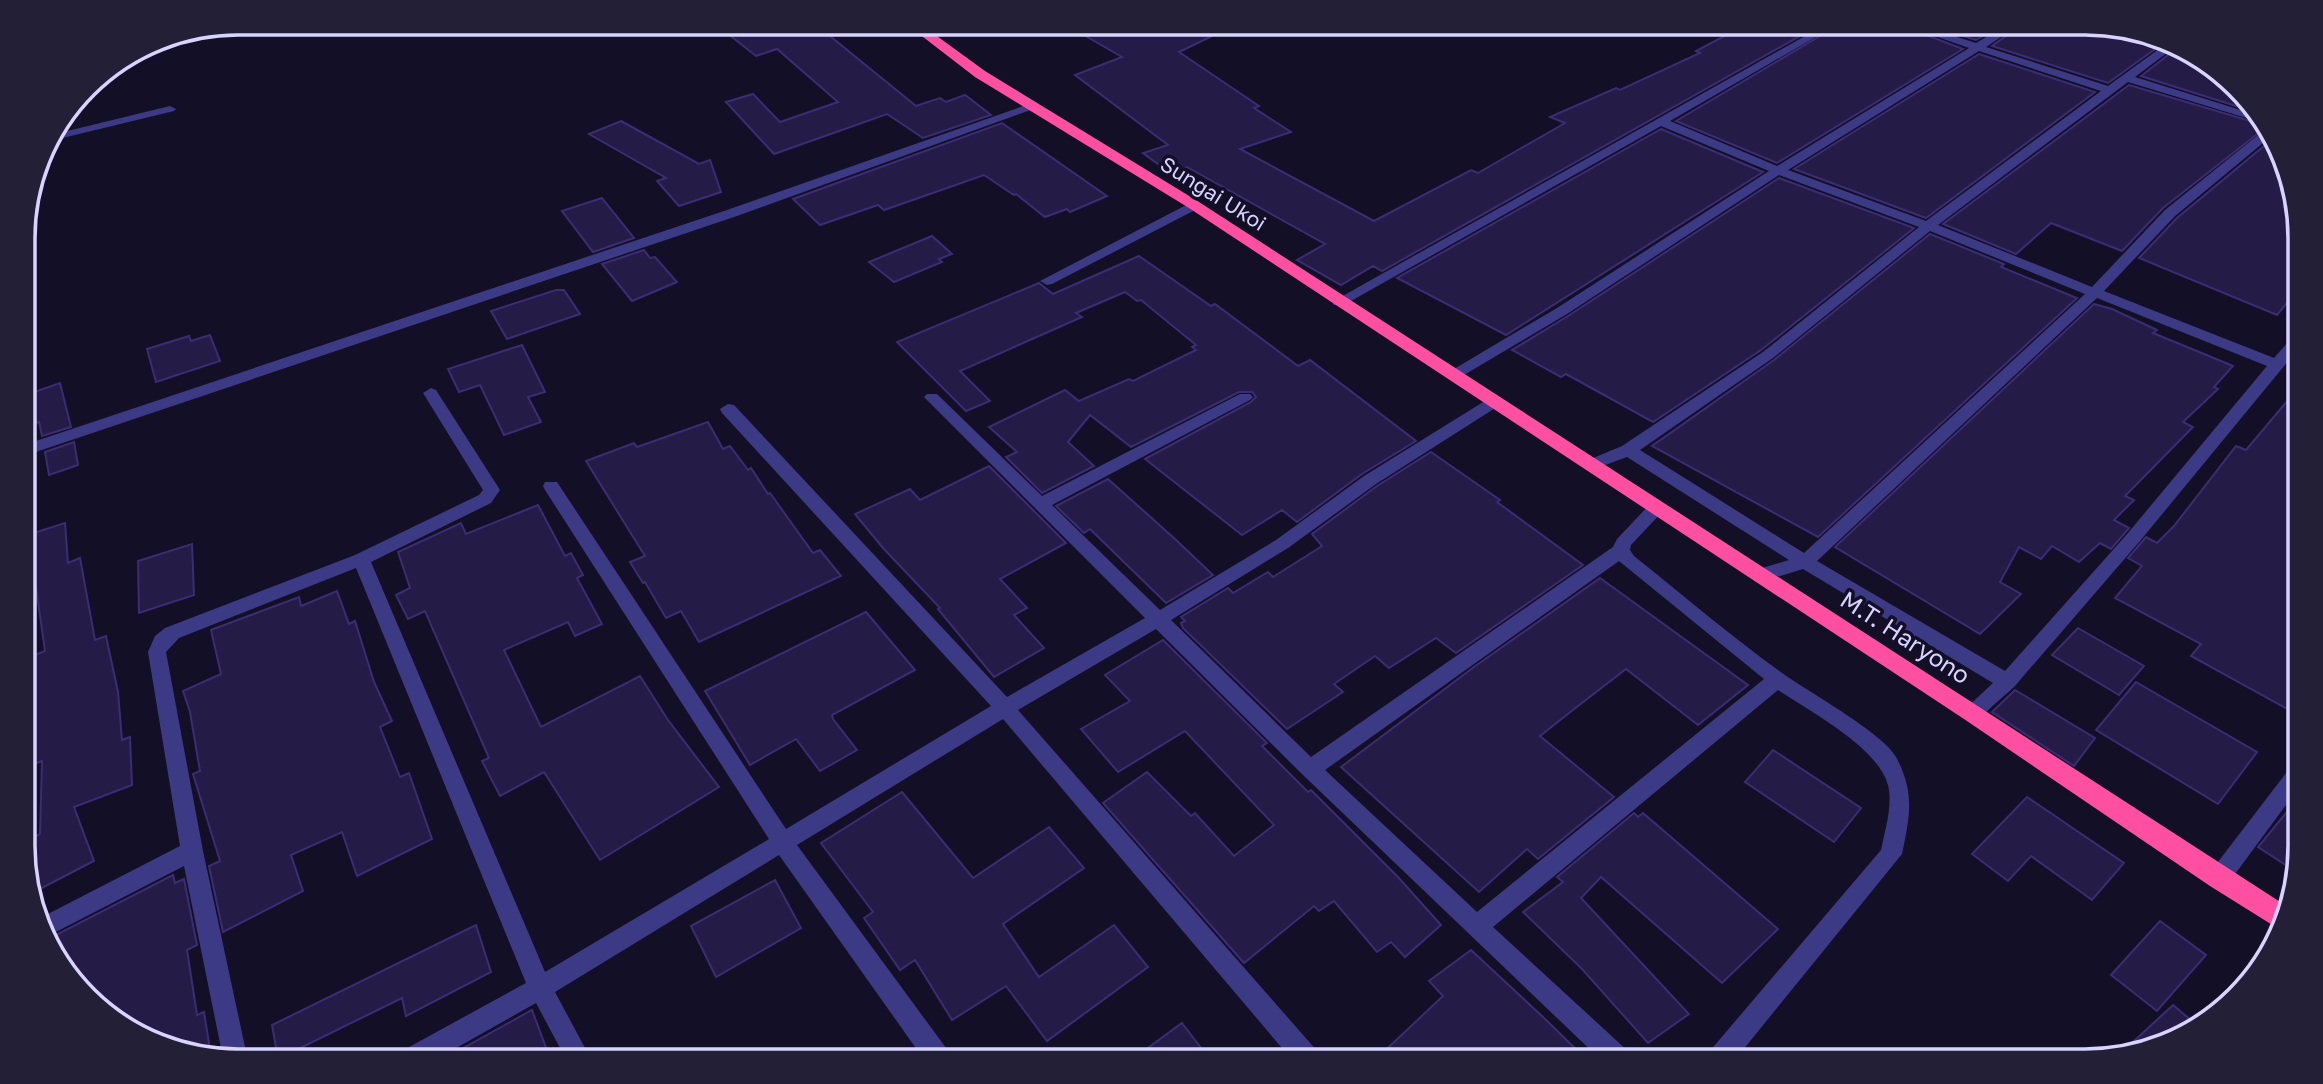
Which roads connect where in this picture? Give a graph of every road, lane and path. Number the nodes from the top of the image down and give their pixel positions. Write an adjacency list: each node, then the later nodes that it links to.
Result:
1 (927, 35): 9 (highway, Sungai Ukoi)
2 (1814, 35): 12 (street)
3 (1939, 35): 5 (street)
4 (1998, 35): 5 (street)
5 (1978, 48): 8 (street); 15 (street)
6 (2163, 50): 7 (street)
7 (2127, 78): 8 (street); 11 (street)
8 (2111, 91): 17 (street)
9 (1031, 106): 16 (highway, Sungai Ukoi); 29 (street)
10 (170, 109): 13 (street)
11 (2247, 116)
12 (1660, 121): 15 (street); 20 (street)
13 (62, 135)
14 (2262, 138): 19 (street)
15 (1779, 171): 17 (street); 23 (street)
16 (1194, 205): 18 (street); 20 (highway, Sungai Ukoi)
17 (1928, 226): 19 (street); 30 (street)
18 (1047, 281)
19 (2094, 293): 22 (street); 37 (street)
20 (1339, 302): 23 (highway, Sungai Ukoi)
21 (2288, 352): 22 (street)
22 (2277, 365): 41 (street)
23 (1454, 375): 27 (highway, Sungai Ukoi)
24 (431, 393): 36 (street)
25 (932, 397): 33 (street)
26 (1245, 397): 33 (street)
27 (1494, 402): 31 (highway, M.T. Haryono); 39 (street)
28 (728, 409): 42 (street)
29 (35, 447)
30 (1628, 450): 31 (street); 37 (street)
31 (1592, 465): 34 (highway, M.T. Haryono)
32 (551, 486): 46 (street)
33 (1040, 504): 39 (street)
34 (1657, 508): 35 (street); 38 (highway, M.T. Haryono)
35 (1621, 550): 40 (street); 44 (street)
36 (360, 559): 47 (street); 52 (street)
37 (1805, 562): 38 (street); 41 (street)
38 (1761, 575): 43 (highway, M.T. Haryono)
39 (1157, 620): 42 (street); 44 (street)
40 (1777, 679): 51 (street); 59 (street)
41 (2007, 682): 43 (street)
42 (1005, 708): 46 (street); 57 (street)
43 (1972, 712): 48 (highway, M.T. Haryono)
44 (1310, 769): 51 (street)
45 (2288, 787): 48 (street)
46 (783, 843): 52 (street); 56 (street)
47 (191, 851): 50 (street); 53 (street)
48 (2219, 878): 49 (highway, M.T. Haryono)
49 (2276, 914)
50 (50, 924)
51 (1476, 927): 58 (street)
52 (540, 988): 54 (street); 55 (street)
53 (233, 1049)
54 (431, 1049)
55 (573, 1049)
56 (931, 1049)
57 (1299, 1049)
58 (1607, 1049)
59 (1728, 1049)

